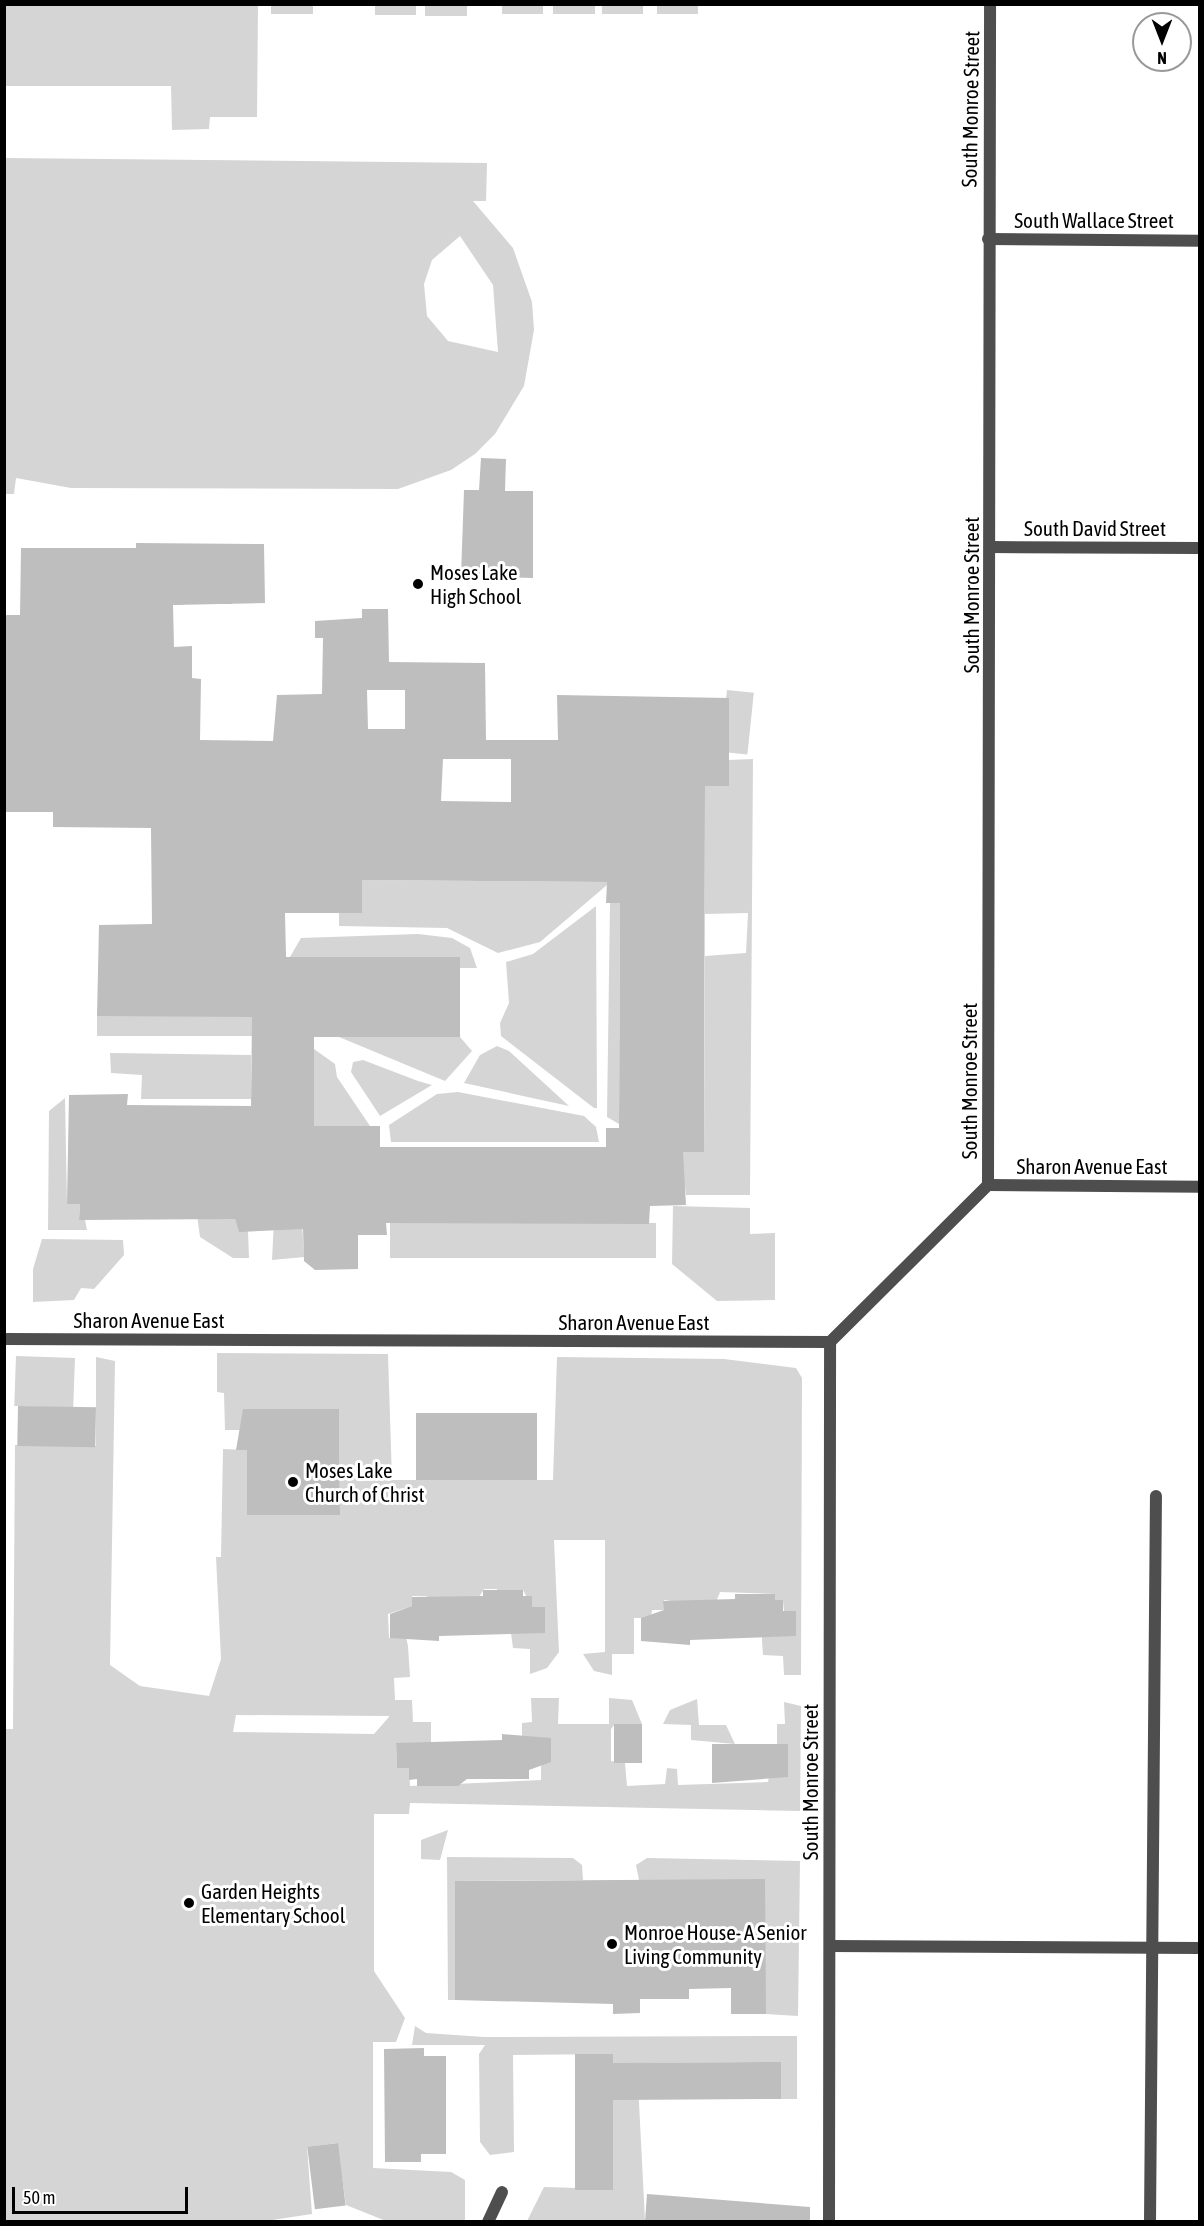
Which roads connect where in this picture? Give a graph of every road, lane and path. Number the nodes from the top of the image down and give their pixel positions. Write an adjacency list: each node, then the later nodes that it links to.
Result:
1 (990, 4): 2 (street, South Monroe Street)
2 (988, 239): 3 (street, South Wallace Street); 4 (street, South Monroe Street)
3 (1200, 241)
4 (991, 547): 5 (street, South David Street); 6 (street, South Monroe Street)
5 (1200, 548)
6 (988, 1185): 7 (street, Sharon Avenue East); 9 (street, Sharon Avenue East)
7 (1200, 1187)
8 (4, 1339): 9 (street, Sharon Avenue East)
9 (830, 1342): 11 (street, South Monroe Street)
10 (1156, 1496): 12 (street)
11 (830, 1946): 12 (street); 16 (street, South Monroe Street)
12 (1153, 1948): 13 (street); 17 (street)
13 (1200, 1948)
14 (502, 2192): 15 (street)
15 (488, 2222)
16 (829, 2222)
17 (1150, 2222)

